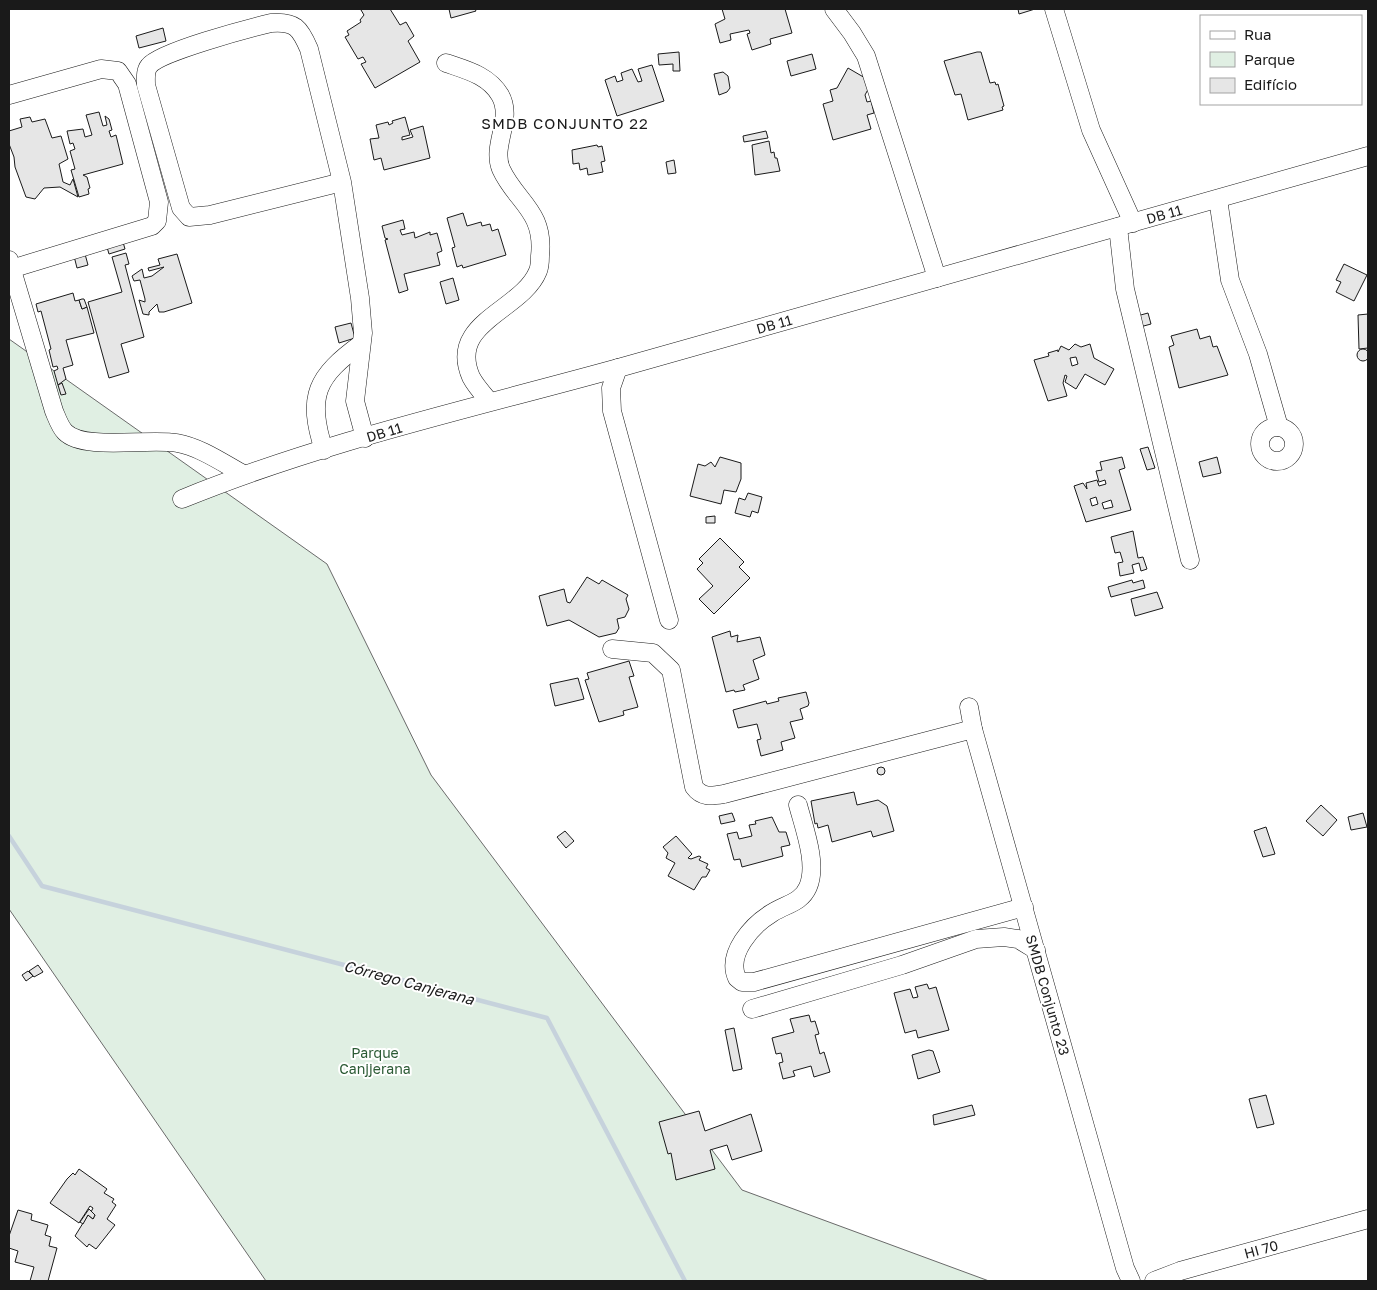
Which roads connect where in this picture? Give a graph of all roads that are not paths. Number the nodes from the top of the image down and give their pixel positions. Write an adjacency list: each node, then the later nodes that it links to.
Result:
1 (834, 9): 10 (street)
2 (1054, 9): 8 (street)
3 (446, 63): 13 (street)
4 (9, 95): 9 (street)
5 (1368, 156): 7 (street, DB 11)
6 (342, 182): 6 (street); 11 (street)
7 (1218, 199): 8 (street, DB 11); 14 (street)
8 (1126, 225): 10 (street, DB 11); 19 (street)
9 (10, 265): 17 (street)
10 (937, 278): 12 (street, DB 11)
11 (361, 344): 15 (street); 16 (street)
12 (618, 368): 13 (street, DB 11); 20 (street)
13 (489, 401): 15 (street, DB 11)
14 (1279, 427)
15 (365, 438): 16 (street, DB 11)
16 (324, 450): 17 (street, DB 11)
17 (243, 474): 18 (street, DB 11)
18 (182, 499)
19 (1190, 560)
20 (669, 620)
21 (612, 649): 23 (street)
22 (969, 707): 23 (street, SMDB Conjunto 23)
23 (973, 729): 25 (street, SMDB Conjunto 23)
24 (798, 805): 25 (street)
25 (1024, 907): 26 (street, SMDB Conjunto 23)
26 (1036, 950): 27 (street); 29 (street, SMDB Conjunto 23)
27 (752, 1009)
28 (1368, 1219): 30 (street, HI 70)
29 (1131, 1281)
30 (1154, 1281)

